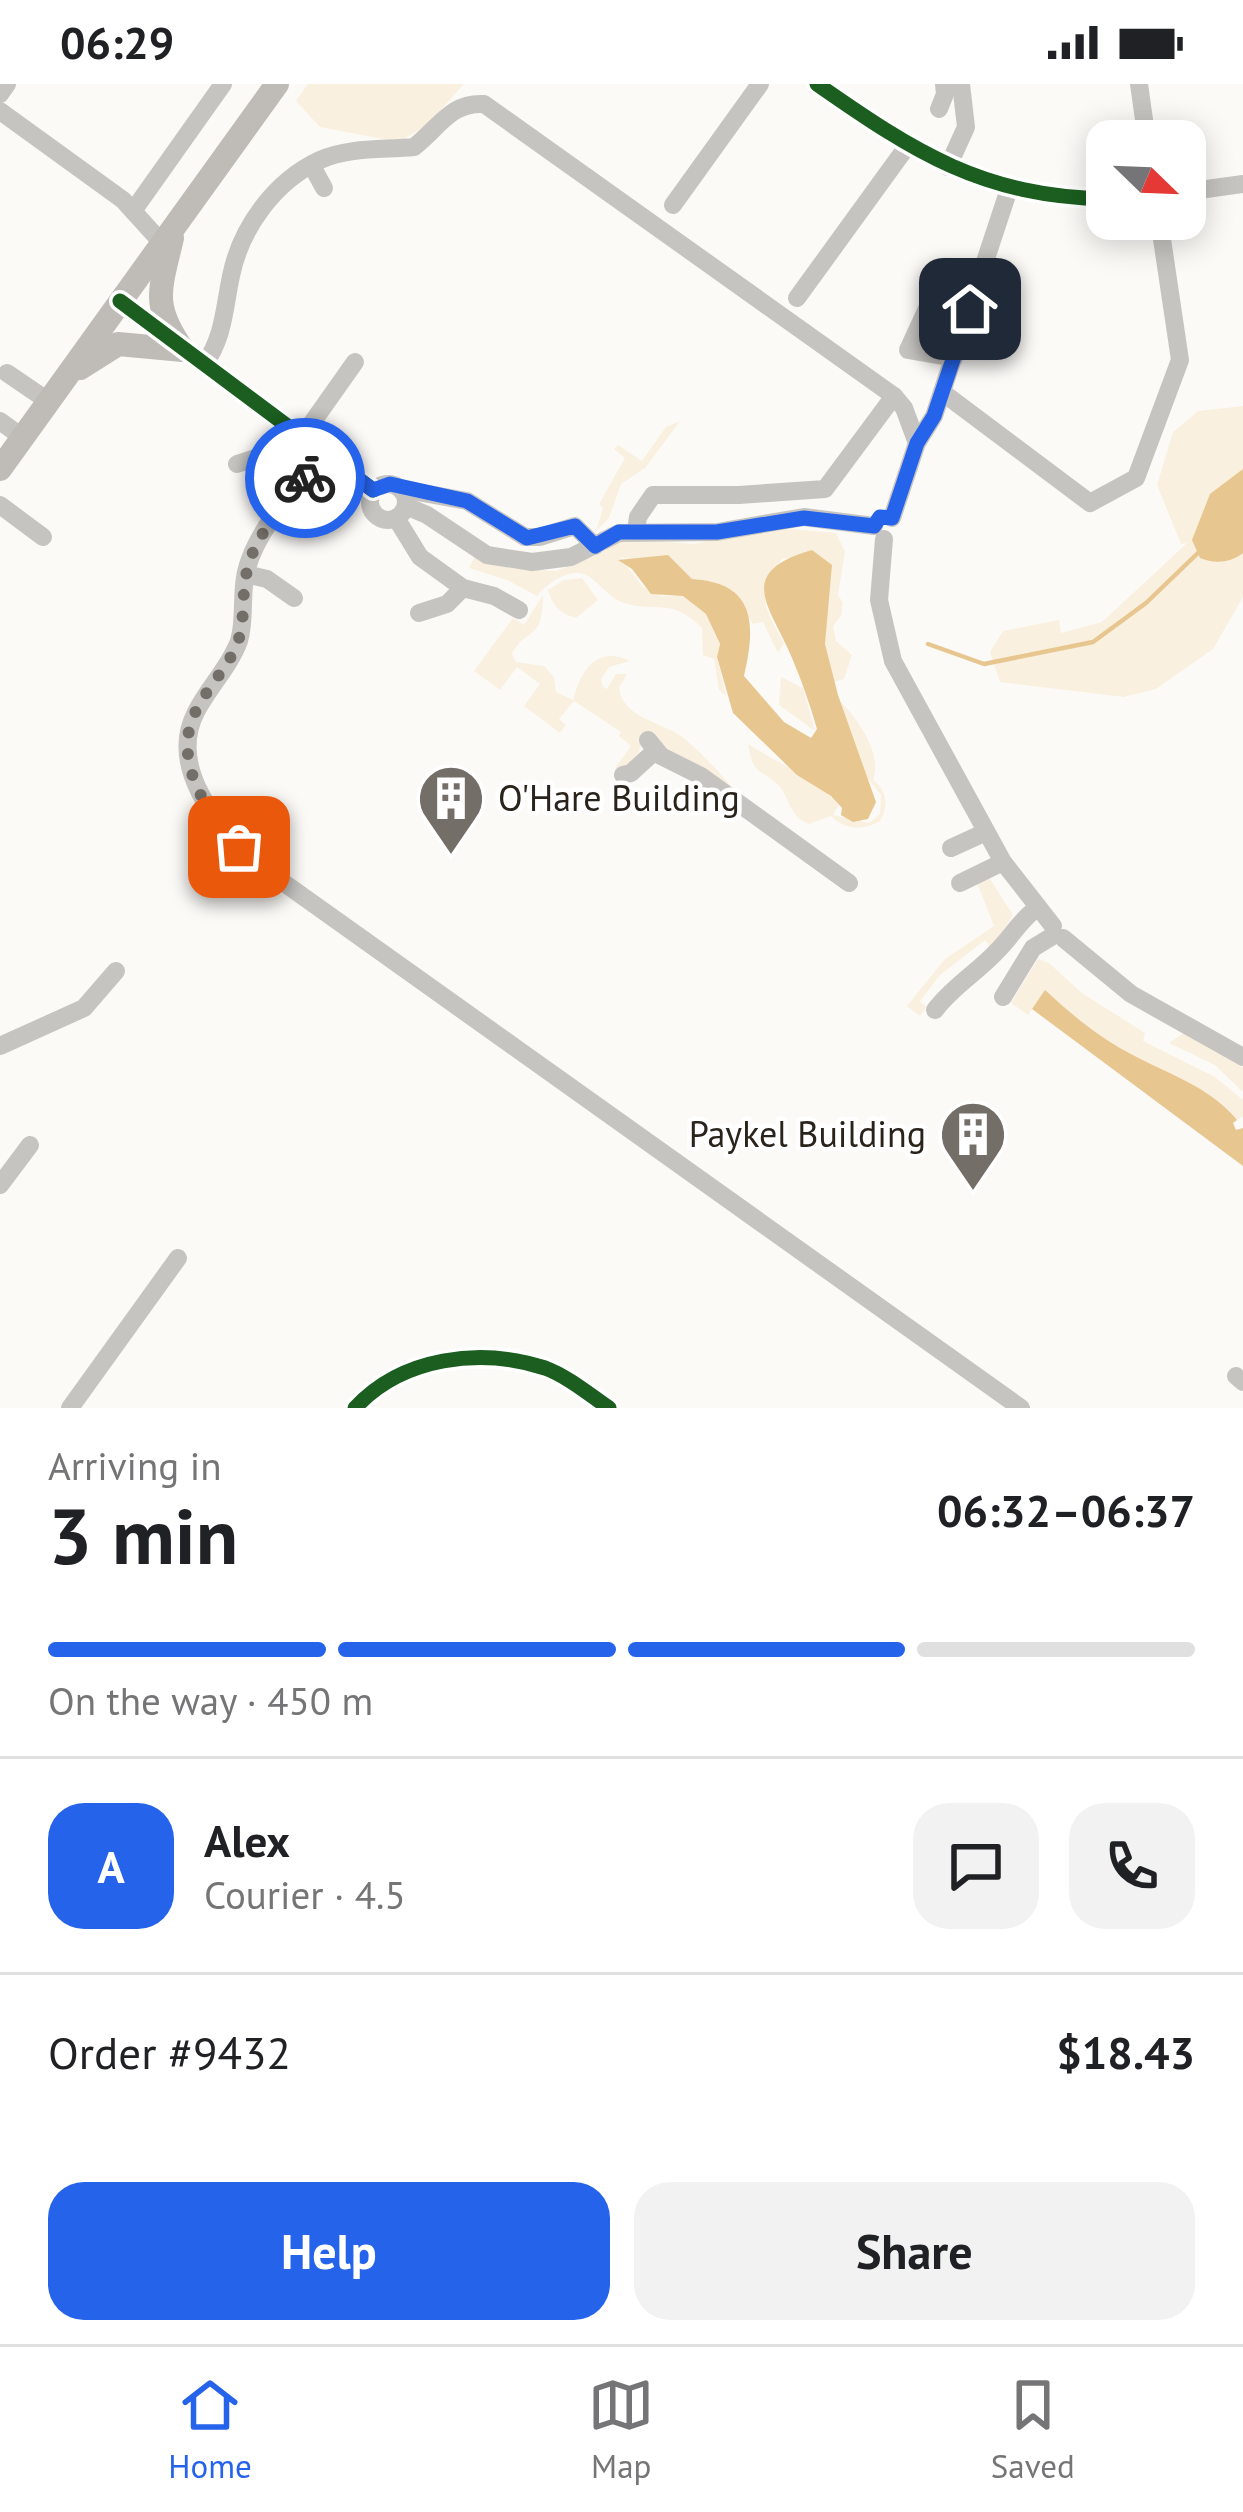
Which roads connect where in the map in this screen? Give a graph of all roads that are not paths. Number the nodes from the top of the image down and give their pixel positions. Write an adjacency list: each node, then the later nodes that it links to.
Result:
1 (7, 84): 9 (street)
2 (223, 84): 22 (street)
3 (277, 84): 23 (main road)
4 (760, 84): 21 (street)
5 (818, 84): 13 (street)
6 (944, 84): 10 (street)
7 (961, 84): 15 (street)
8 (1139, 84): 12 (street)
9 (0, 94)
10 (939, 109)
11 (0, 111): 22 (street)
12 (1145, 120)
13 (908, 145): 15 (street); 28 (street)
14 (312, 166): 17 (street); 25 (street); 36 (street)
15 (948, 167): 18 (street)
16 (1243, 184): 19 (street)
17 (324, 188)
18 (1009, 189): 20 (street); 27 (street)
19 (1206, 189)
20 (1086, 197)
21 (673, 205)
22 (133, 211): 23 (street)
23 (169, 233): 29 (main road); 30 (main road)
24 (1162, 240): 35 (street)
25 (231, 276): 26 (street); 30 (street)
26 (254, 283)
27 (975, 294): 31 (street); 31 (street)
28 (797, 298)
29 (121, 301): 30 (street); 34 (main road)
30 (194, 358): 34 (main road); 38 (street)
31 (954, 358): 35 (street)
32 (355, 362): 38 (street)
33 (8, 373): 34 (street)
34 (56, 391): 39 (main road)
35 (942, 392): 40 (street)
36 (894, 396): 40 (street); 48 (street)
37 (0, 422): 39 (street)
38 (296, 432): 41 (street); 42 (street)
39 (22, 437): 43 (main road)
40 (917, 443): 47 (street)
41 (324, 454): 44 (street); 51 (street)
42 (237, 464)
43 (0, 469)
44 (373, 490): 45 (street); 45 (street)
45 (401, 504): 50 (street); 50 (street); 52 (street)
46 (0, 506): 49 (street)
47 (884, 528): 48 (street); 57 (street)
48 (636, 531): 50 (street)
49 (43, 537)
50 (595, 546)
51 (246, 574): 53 (street); 75 (street)
52 (463, 588): 54 (street); 55 (street)
53 (294, 598)
54 (519, 610)
55 (419, 613)
56 (622, 776): 60 (street)
57 (986, 832): 58 (street); 59 (street)
58 (951, 848)
59 (1004, 862): 61 (street); 62 (street)
60 (849, 883)
61 (960, 883)
62 (1037, 908): 63 (street); 66 (street)
63 (1056, 934): 65 (street); 68 (street)
64 (116, 971): 67 (street)
65 (1003, 997)
66 (934, 1010)
67 (0, 1046)
68 (1243, 1057)
69 (30, 1144): 70 (street)
70 (0, 1185)
71 (178, 1258): 72 (street)
72 (70, 1408)
73 (355, 1408): 74 (street)
74 (609, 1408)
75 (1021, 1408)

